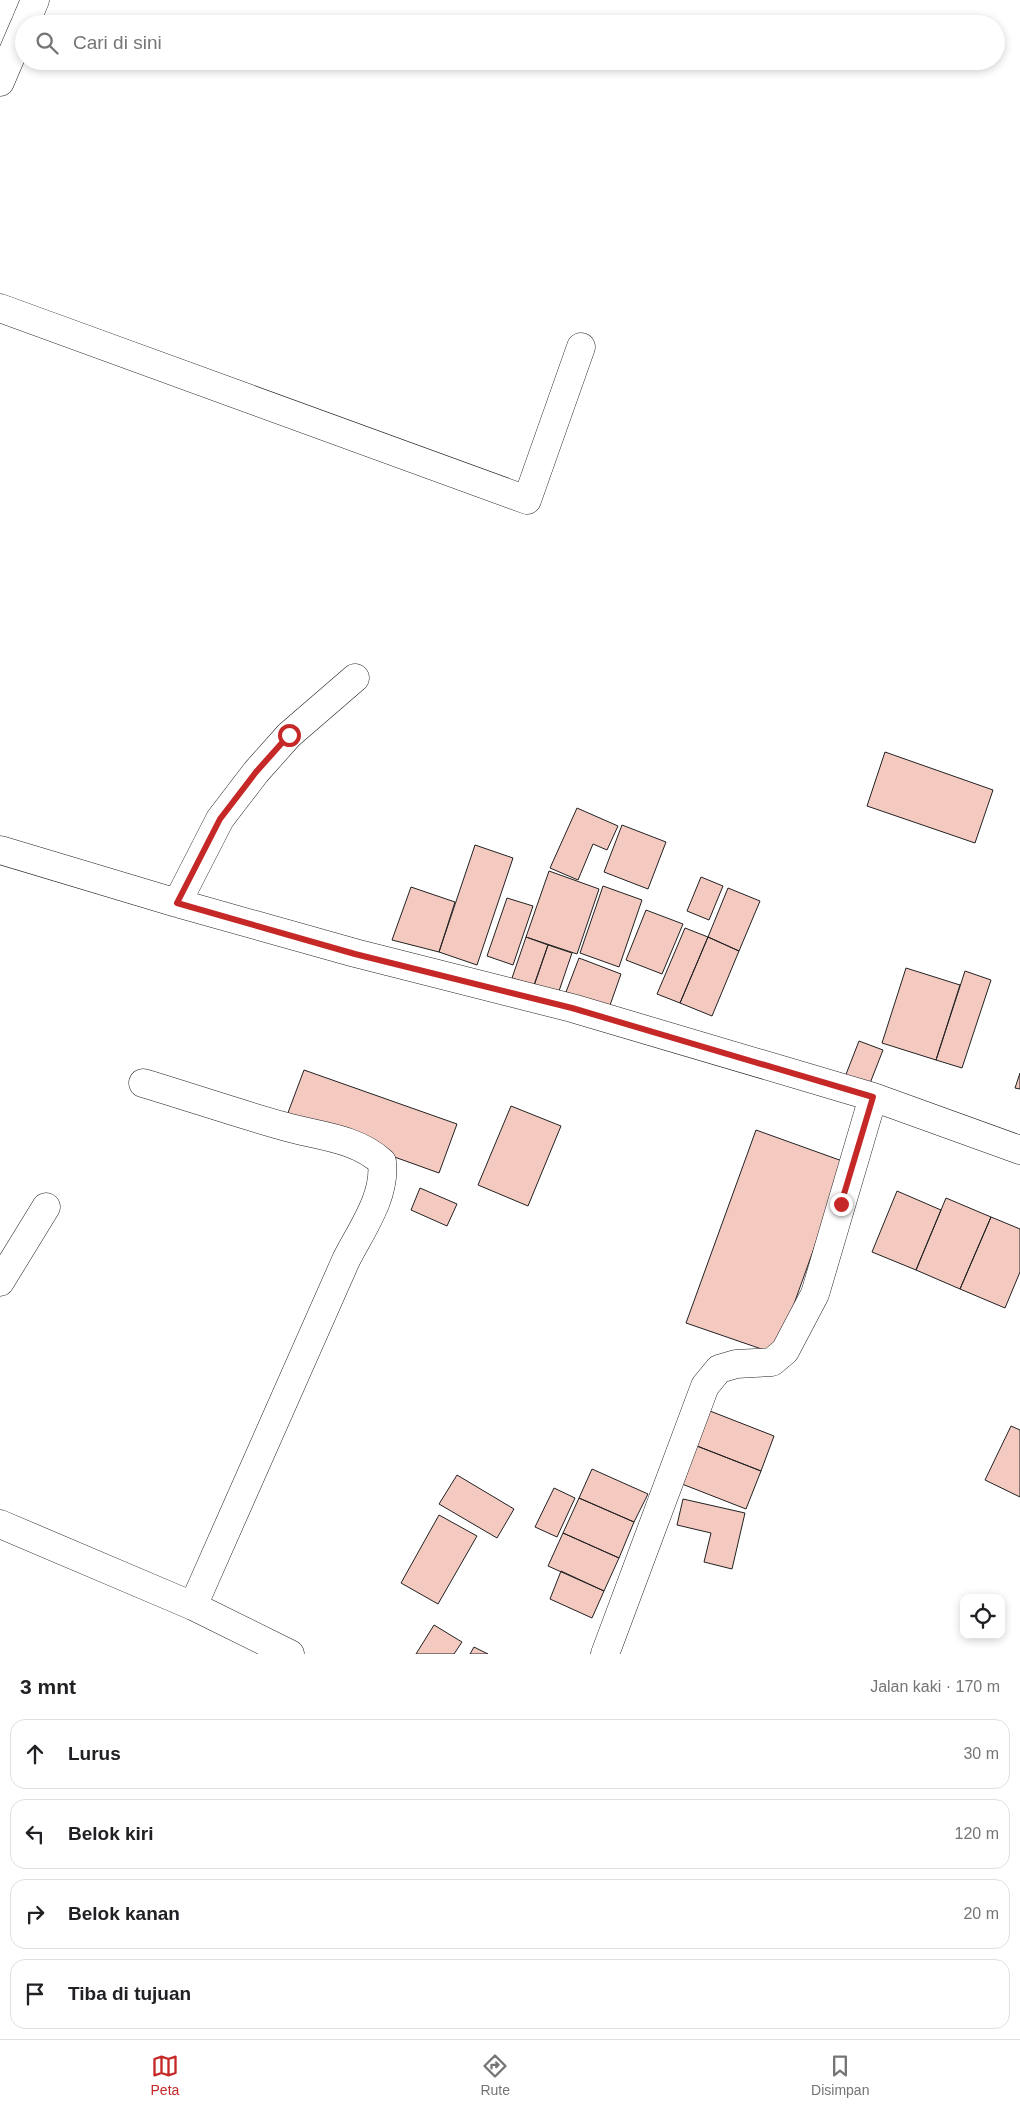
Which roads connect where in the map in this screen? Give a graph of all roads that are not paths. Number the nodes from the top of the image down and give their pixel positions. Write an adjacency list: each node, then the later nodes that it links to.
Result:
1 (35, 0): 2 (street)
2 (25, 15)
3 (15, 34): 4 (street)
4 (0, 82)
5 (0, 308): 6 (street)
6 (581, 347)
7 (355, 678): 9 (street)
8 (0, 850): 9 (street)
9 (177, 903): 11 (street)
10 (143, 1083): 16 (street)
11 (873, 1097): 12 (street); 18 (street)
12 (1020, 1150)
13 (46, 1207): 14 (street)
14 (0, 1282)
15 (0, 1524): 16 (street)
16 (194, 1606): 17 (street)
17 (290, 1654)
18 (606, 1654)

